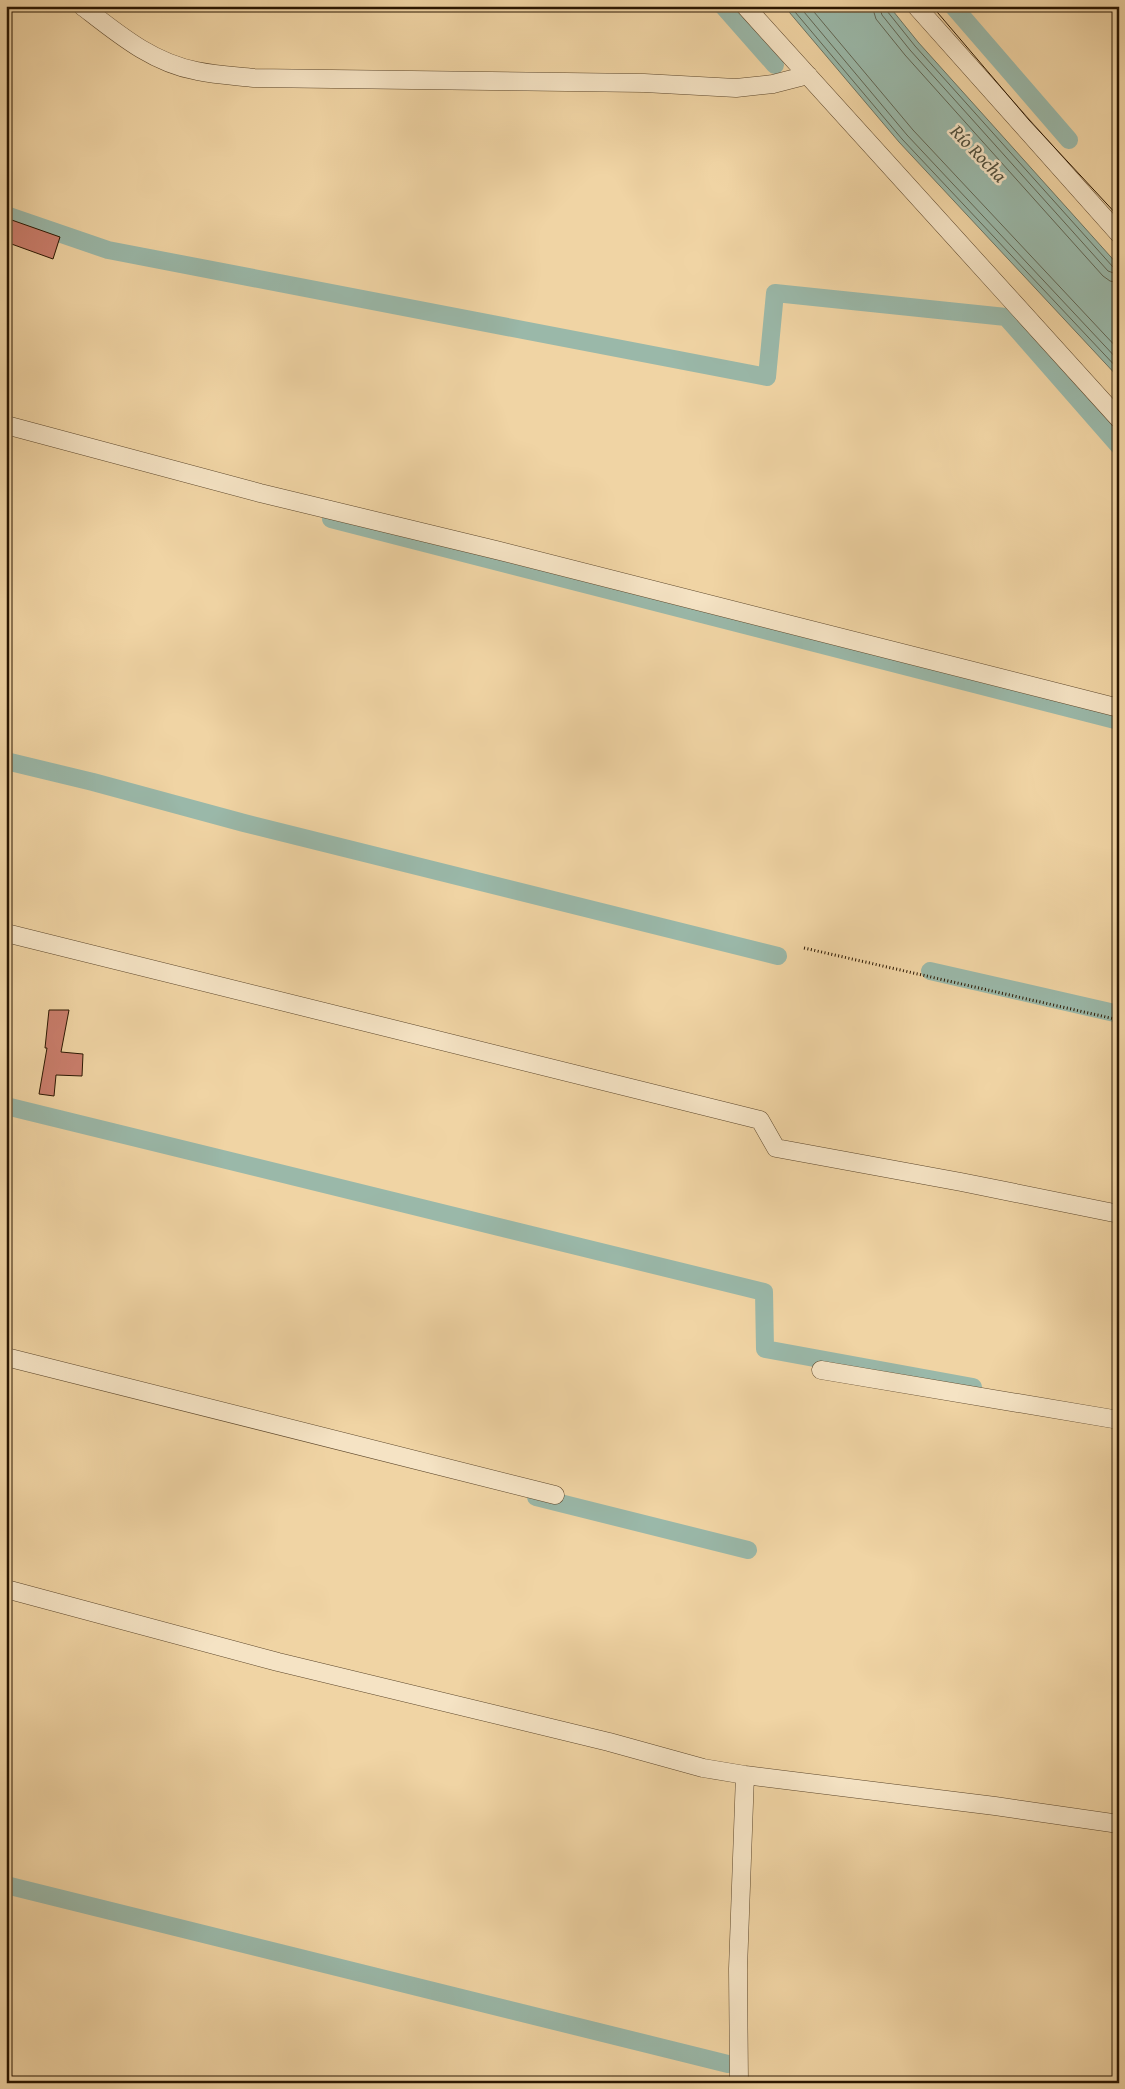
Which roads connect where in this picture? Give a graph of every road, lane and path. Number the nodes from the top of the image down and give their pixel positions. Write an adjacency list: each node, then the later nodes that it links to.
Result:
1 (82, 6): 4 (street)
2 (745, 6): 4 (street)
3 (916, 6): 5 (street)
4 (808, 76): 6 (street)
5 (1119, 234)
6 (1119, 419)
7 (6, 425): 8 (street)
8 (1119, 708)
9 (6, 932): 12 (street)
10 (804, 948): 11 (path)
11 (1119, 1020)
12 (1119, 1214)
13 (6, 1356): 16 (street)
14 (821, 1370): 15 (street)
15 (1119, 1420)
16 (555, 1495)
17 (6, 1589): 18 (street)
18 (745, 1775): 19 (street); 20 (street)
19 (1119, 1824)
20 (738, 2083)

